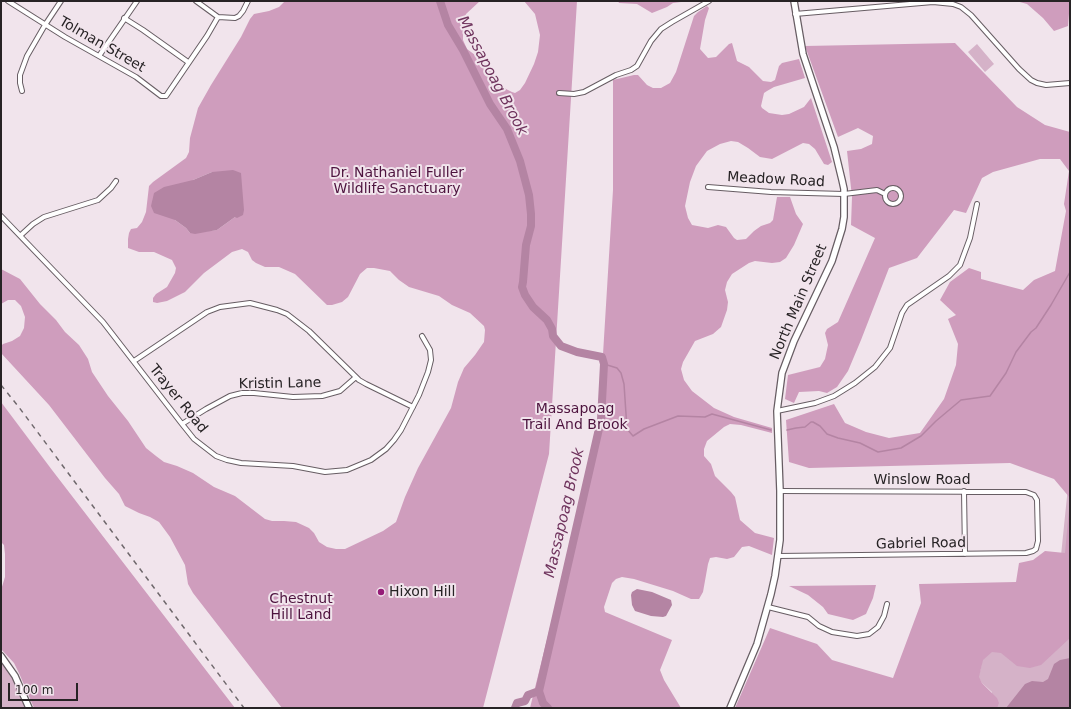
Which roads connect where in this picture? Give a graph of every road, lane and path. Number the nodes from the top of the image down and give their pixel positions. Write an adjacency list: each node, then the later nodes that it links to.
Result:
1 (8, 1): 12 (street, Tolman Street)
2 (61, 1): 12 (street)
3 (137, 1): 11 (street)
4 (196, 1): 10 (street)
5 (248, 1): 10 (street)
6 (709, 1): 17 (street)
7 (794, 1): 9 (main road, North Main Street)
8 (951, 2): 9 (street); 15 (street)
9 (796, 14): 20 (main road, North Main Street)
10 (218, 17): 14 (street)
11 (124, 18): 13 (street); 14 (street)
12 (45, 25): 13 (street, Tolman Street); 16 (street)
13 (99, 56): 14 (street, Tolman Street)
14 (188, 62)
15 (1070, 83)
16 (22, 91)
17 (559, 92)
18 (116, 181): 24 (street)
19 (708, 187): 20 (street, Meadow Road)
20 (844, 194): 21 (street, Meadow Road); 29 (main road, North Main Street)
21 (885, 194): 21 (street)
22 (977, 204): 29 (street)
23 (1, 216): 24 (street, Trayer Road)
24 (20, 235): 26 (street, Trayer Road)
25 (422, 336): 28 (street, Trayer Road)
26 (134, 361): 27 (street); 30 (street, Trayer Road)
27 (356, 377): 28 (street); 30 (street, Kristin Lane)
28 (413, 407): 30 (street, Trayer Road)
29 (777, 412): 31 (main road, North Main Street)
30 (182, 424)
31 (780, 491): 32 (street, Winslow Road); 35 (main road, North Main Street)
32 (964, 492): 33 (street, Winslow Road); 34 (street)
33 (1038, 523): 34 (street, Gabriel Road)
34 (965, 554): 35 (street, Gabriel Road)
35 (778, 556): 37 (main road, North Main Street)
36 (887, 604): 37 (street)
37 (768, 607): 40 (main road, North Main Street)
38 (1, 656): 39 (main road)
39 (29, 708)
40 (730, 708)

